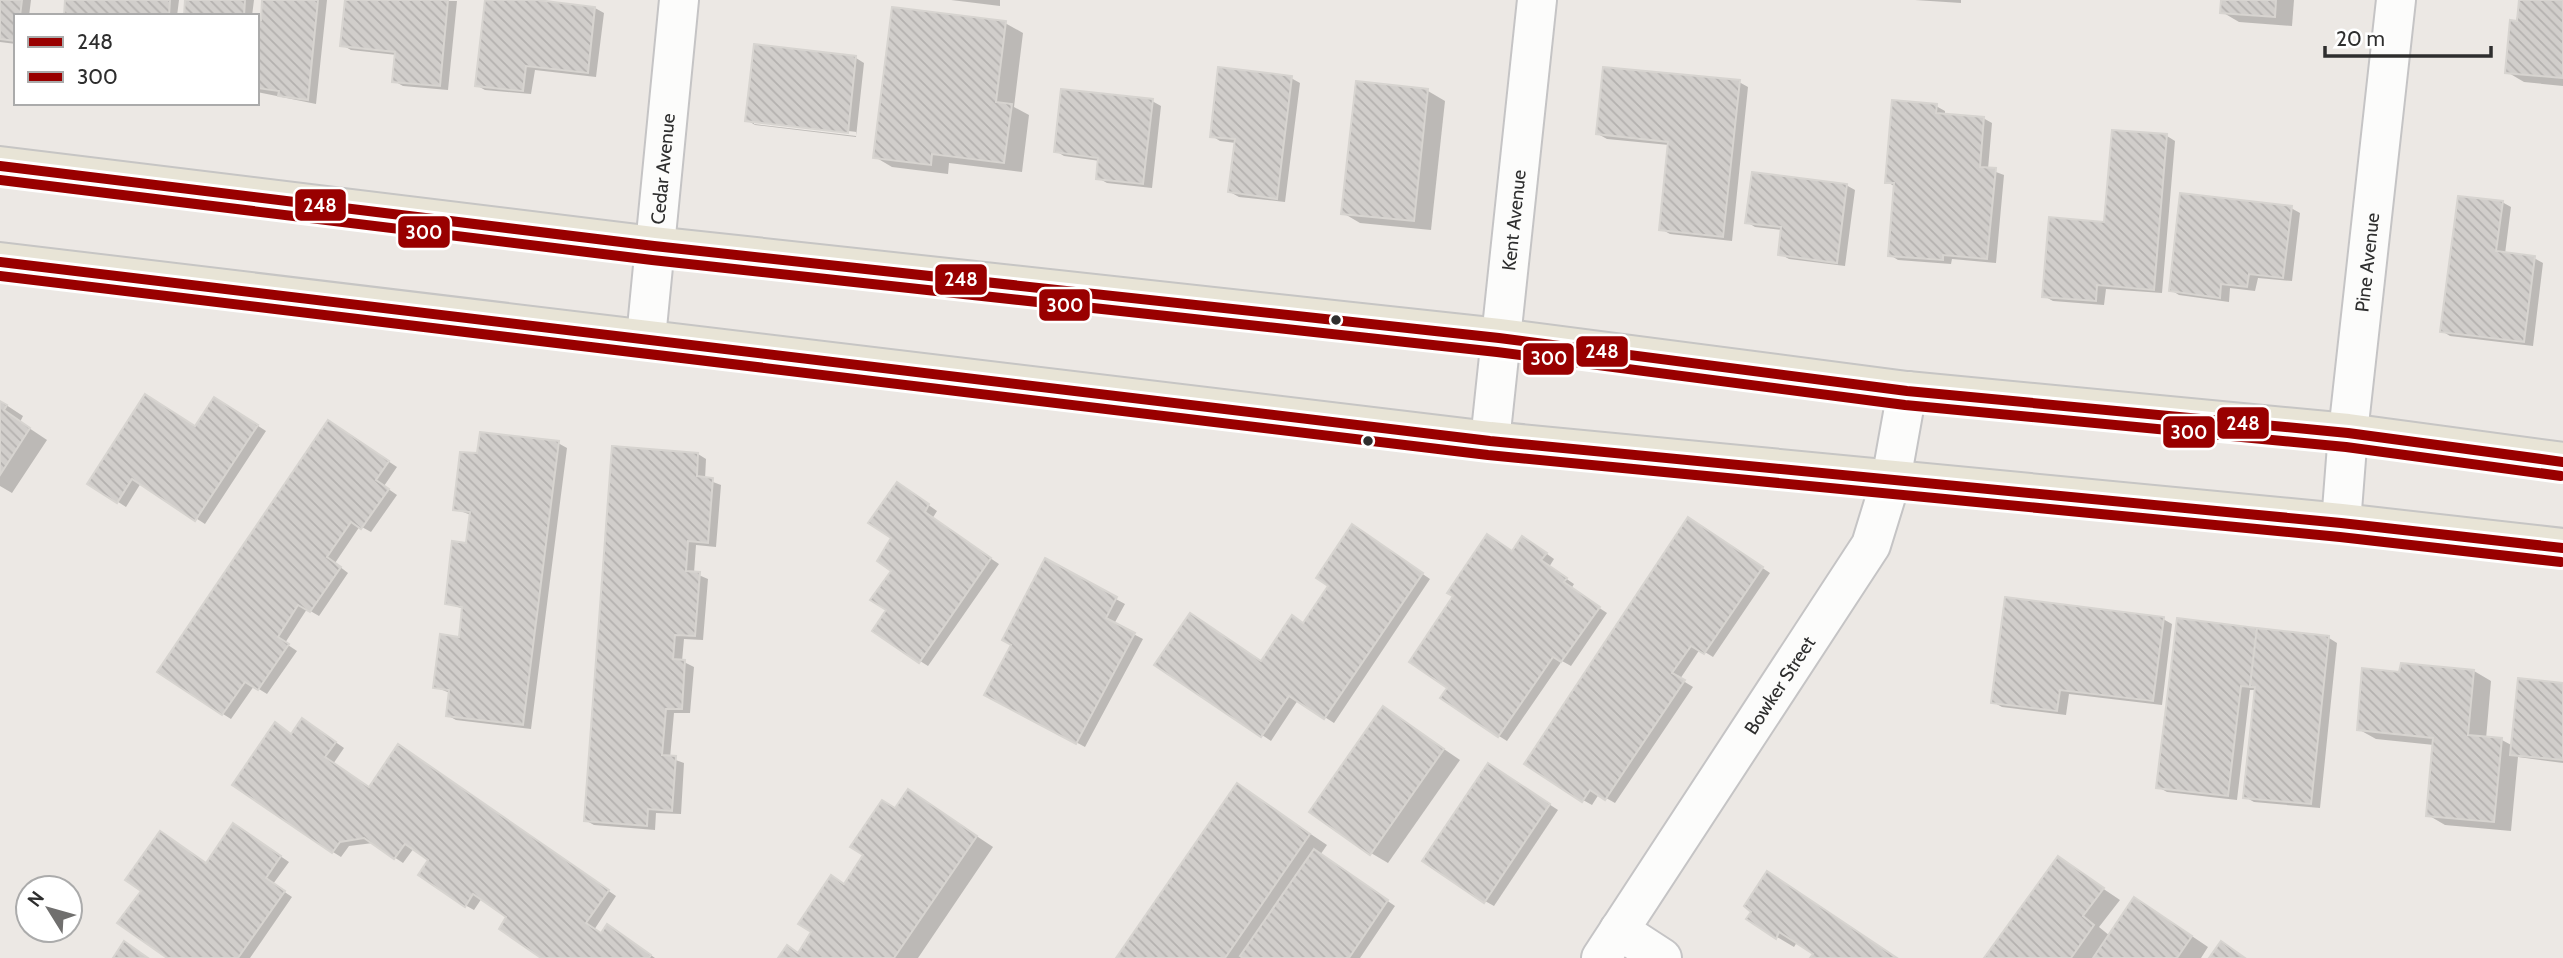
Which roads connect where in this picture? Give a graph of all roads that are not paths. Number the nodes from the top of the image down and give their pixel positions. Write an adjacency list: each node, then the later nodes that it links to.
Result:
1 (679, 0): 5 (street, Cedar Avenue)
2 (1537, 0): 8 (street, Kent Avenue)
3 (2396, 0): 10 (street, Pine Avenue)
4 (0, 166): 5 (main road)
5 (654, 246): 7 (street, Cedar Avenue); 8 (main road)
6 (0, 262): 7 (main road)
7 (646, 338): 11 (main road)
8 (1499, 338): 9 (main road); 11 (street, Kent Avenue)
9 (1906, 391): 10 (main road); 13 (street, Bowker Street)
10 (2348, 433): 12 (main road); 14 (street, Pine Avenue)
11 (1490, 441): 13 (main road)
12 (2563, 462)
13 (1891, 480): 14 (main road); 16 (street, Bowker Street)
14 (2341, 523): 15 (main road)
15 (2563, 548)
16 (1610, 944): 17 (street)
17 (1662, 958)

